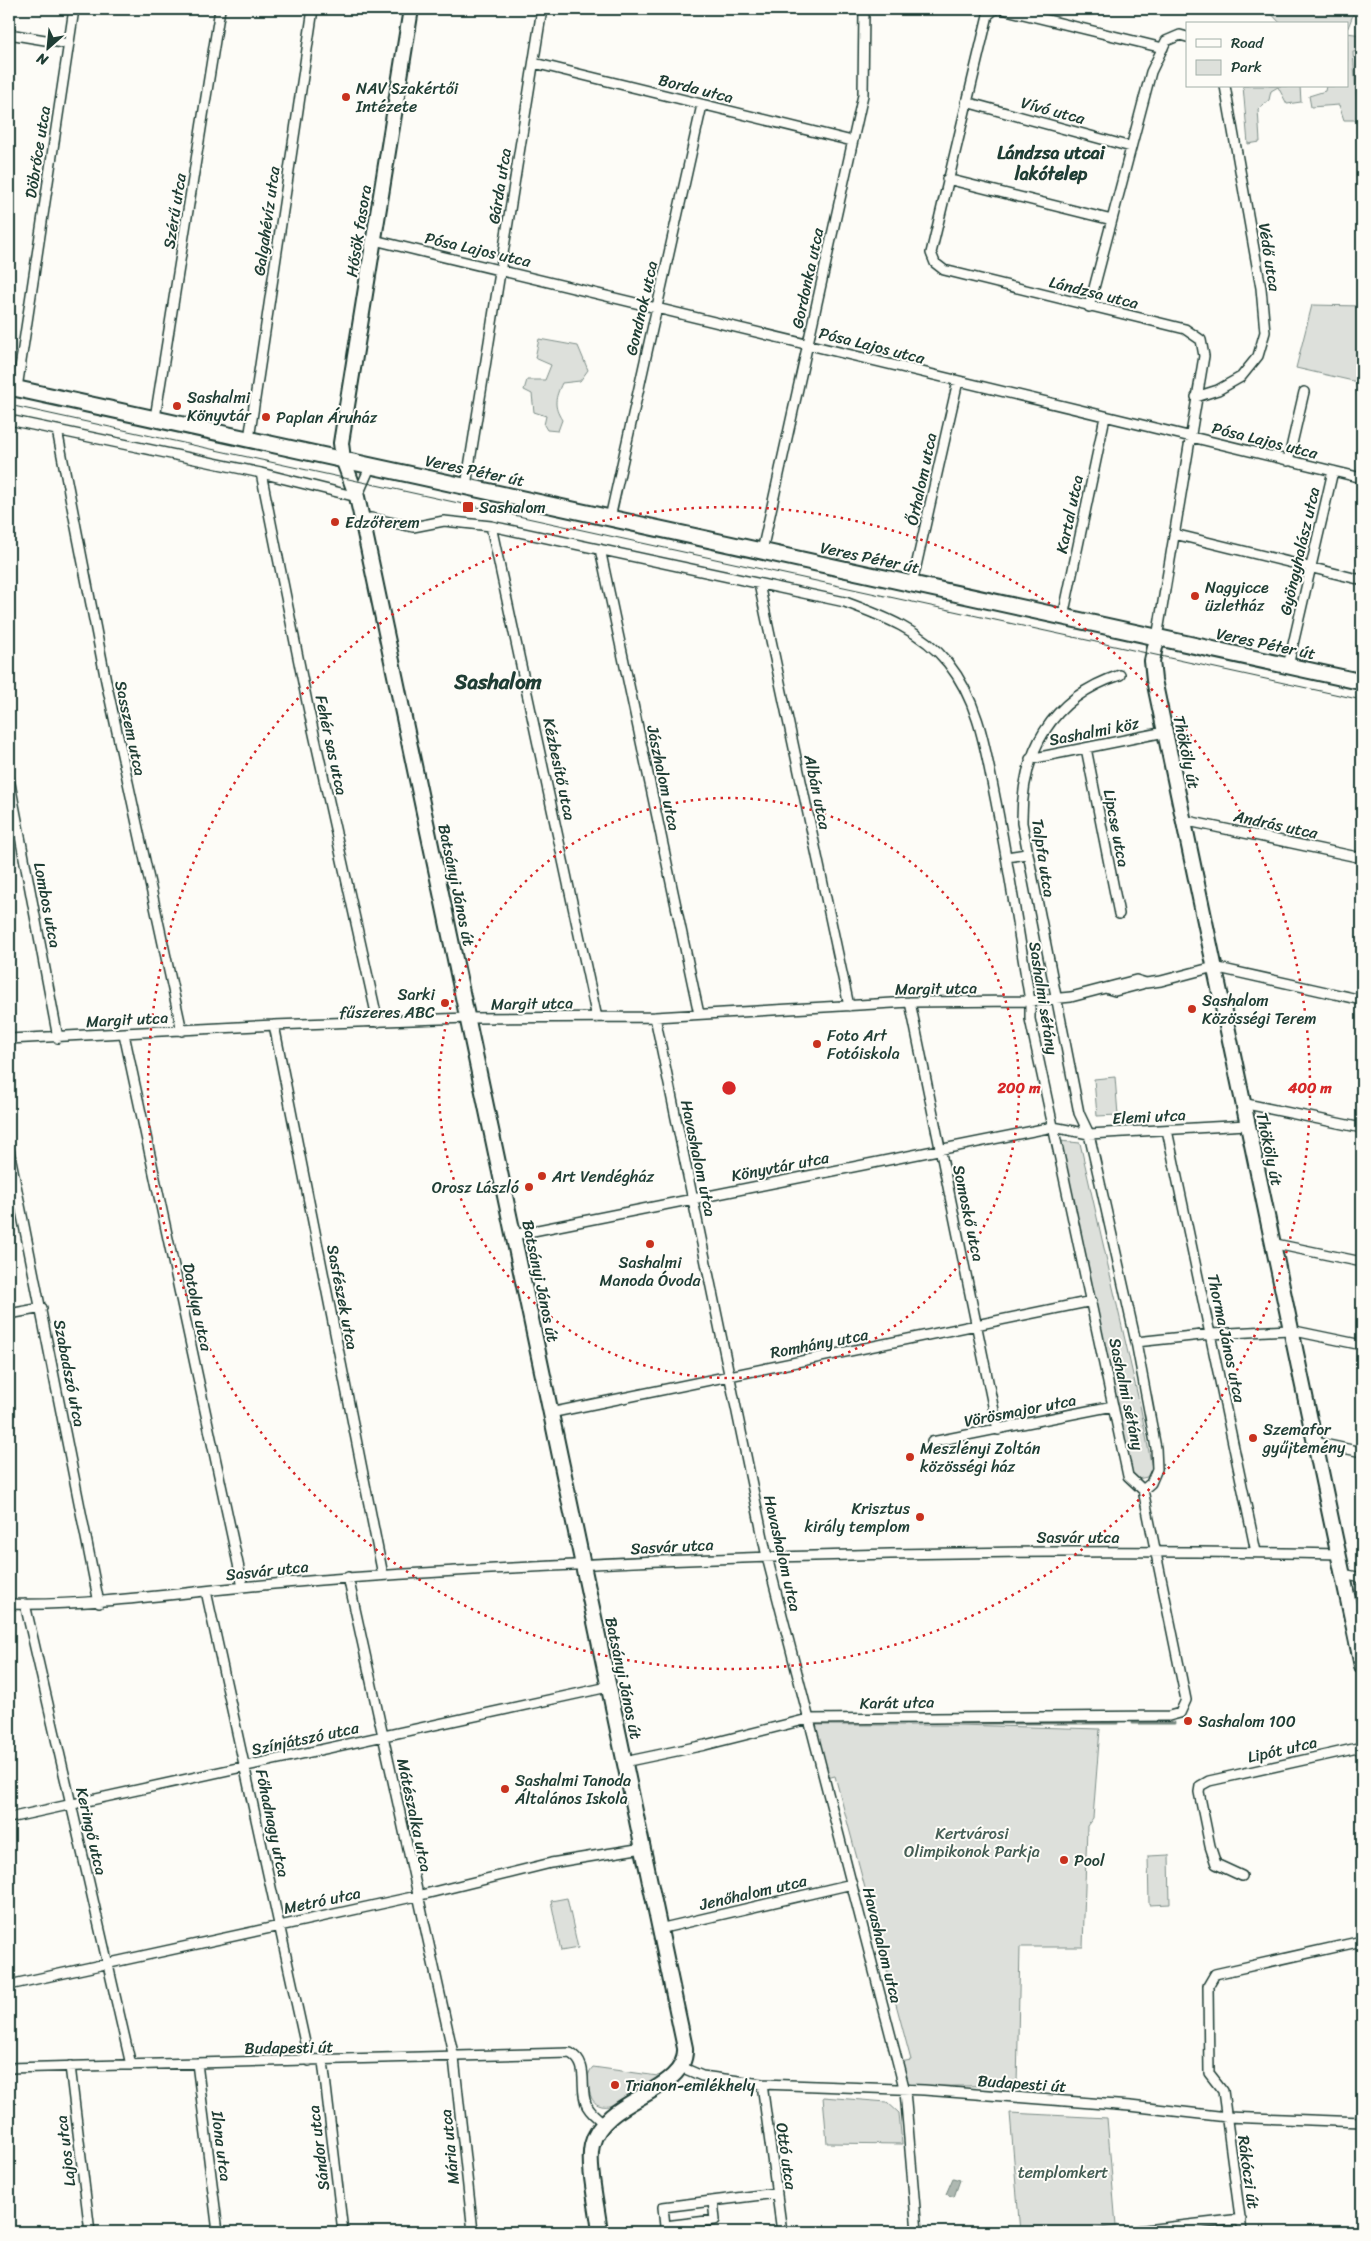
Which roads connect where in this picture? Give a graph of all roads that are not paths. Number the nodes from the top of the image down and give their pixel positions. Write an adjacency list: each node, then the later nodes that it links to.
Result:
1 (74, 9): 11 (street, Döbrőce utca)
2 (220, 9): 31 (street, Szérű utca)
3 (314, 9): 35 (street, Galgahévíz utca)
4 (411, 9): 21 (street, Hősök fasora)
5 (542, 9): 13 (street, Gárda utca)
6 (864, 9): 17 (street, Gordonka utca)
7 (1002, 9): 12 (street)
8 (992, 12): 15 (street, Lándzsa utca)
9 (9, 34): 11 (street)
10 (1186, 37): 12 (street)
11 (69, 44): 27 (street, Döbrőce utca)
12 (1163, 48): 18 (street)
13 (534, 63): 16 (street, Borda utca); 22 (street, Gárda utca)
14 (1225, 88): 29 (street, Védő utca)
15 (966, 102): 18 (street, Vívó utca); 19 (street, Lándzsa utca)
16 (702, 105): 17 (street, Borda utca); 24 (street, Gondnok utca)
17 (852, 141): 25 (street, Gordonka utca)
18 (1131, 147): 20 (street)
19 (947, 179): 20 (street); 23 (street, Lándzsa utca)
20 (1112, 220): 23 (street)
21 (374, 240): 22 (street, Pósa Lajos utca); 36 (street, Hősök fasora)
22 (501, 269): 24 (street, Pósa Lajos utca); 42 (street, Gárda utca)
23 (1089, 307): 29 (street, Lándzsa utca)
24 (656, 308): 25 (street, Pósa Lajos utca); 44 (street, Gondnok utca)
25 (808, 345): 26 (street, Pósa Lajos utca); 49 (street, Gordonka utca)
26 (958, 381): 30 (street, Pósa Lajos utca); 53 (street, Őrhalom utca)
27 (13, 387): 31 (main road, Veres Péter út)
28 (1304, 392): 37 (street)
29 (1196, 397): 34 (street, Lándzsa utca)
30 (1106, 417): 34 (street, Pósa Lajos utca); 54 (street, Kartal utca)
31 (155, 418): 35 (main road, Veres Péter út)
32 (9, 420): 33 (street)
33 (57, 430): 40 (street); 80 (street, Sasszem utca)
34 (1189, 437): 37 (street, Pósa Lajos utca); 47 (street, Lándzsa utca)
35 (249, 439): 36 (main road, Veres Péter út)
36 (344, 459): 38 (main road, Veres Péter út); 43 (street, Hősök fasora)
37 (1288, 461): 39 (street, Pósa Lajos utca)
38 (372, 465): 42 (main road, Veres Péter út); 43 (street)
39 (1333, 471): 41 (street, Pósa Lajos utca); 50 (street, Gyöngyhalász utca)
40 (261, 473): 43 (street); 78 (street, Fehér sas utca)
41 (1362, 478)
42 (466, 486): 44 (main road, Veres Péter út)
43 (357, 496): 45 (street, Batsányi János út)
44 (610, 518): 49 (main road, Veres Péter út)
45 (362, 519): 46 (street); 76 (street, Batsányi János út)
46 (491, 526): 48 (street); 77 (street, Kézbesítő utca)
47 (1174, 534): 50 (street); 55 (street, Lándzsa utca)
48 (600, 549): 52 (street); 74 (street, Jászhalom utca)
49 (762, 551): 53 (main road, Veres Péter út)
50 (1310, 568): 51 (street); 56 (street, Gyöngyhalász utca)
51 (1362, 580)
52 (759, 584): 65 (street, Sashalmi sétány); 73 (street, Albán utca)
53 (912, 584): 54 (main road, Veres Péter út)
54 (1062, 617): 55 (main road, Veres Péter út)
55 (1157, 638): 56 (main road, Veres Péter út); 59 (street, Thököly út)
56 (1288, 666): 58 (main road, Veres Péter út)
57 (1120, 676): 61 (street, Talpfa utca)
58 (1362, 682)
59 (1165, 732): 60 (street, Sashalmi köz); 63 (street, Thököly út)
60 (1086, 748): 61 (street, Sashalmi köz); 67 (street, Lipcse utca)
61 (1030, 759): 64 (street, Talpfa utca)
62 (9, 778): 82 (street, Lombos utca)
63 (1183, 820): 66 (street, András utca); 68 (street, Thököly út)
64 (1026, 854): 65 (street); 69 (street, Talpfa utca)
65 (1007, 858): 71 (street, Sashalmi sétány)
66 (1362, 858)
67 (1119, 914)
68 (1214, 967): 69 (street, Margit utca); 70 (street); 84 (street, Thököly út)
69 (1055, 998): 71 (street, Margit utca); 89 (street, Sashalmi sétány)
70 (1362, 1000)
71 (1030, 1001): 72 (street, Margit utca); 86 (street, Sashalmi sétány)
72 (910, 1002): 73 (street, Margit utca); 91 (street, Somoskő utca)
73 (849, 1006): 74 (street, Margit utca)
74 (699, 1014): 75 (street, Margit utca)
75 (655, 1017): 77 (street, Margit utca); 92 (street, Havashalom utca)
76 (468, 1018): 77 (street, Margit utca); 78 (street, Margit utca); 93 (street, Batsányi János út)
77 (597, 1018)
78 (378, 1022): 79 (street, Margit utca)
79 (274, 1025): 80 (street, Margit utca); 118 (street, Sasfészek utca)
80 (182, 1031): 81 (street, Margit utca)
81 (124, 1034): 82 (street, Margit utca); 121 (street, Datolya utca)
82 (58, 1038): 83 (street, Margit utca)
83 (9, 1039)
84 (1242, 1102): 85 (street, Thököly út); 87 (street)
85 (1247, 1125): 88 (street, Elemi utca); 94 (street, Thököly út)
86 (1053, 1127): 89 (street, Elemi utca); 91 (street, Könyvtár utca); 96 (street, Sashalmi sétány)
87 (1362, 1128)
88 (1167, 1130): 89 (street, Elemi utca); 101 (street, Thorma János utca)
89 (1089, 1134): 102 (street, Sashalmi sétány)
90 (9, 1150): 97 (street, Szabadszó utca)
91 (940, 1150): 92 (street, Könyvtár utca); 99 (street, Somoskő utca)
92 (692, 1199): 93 (street, Könyvtár utca); 104 (street, Havashalom utca)
93 (513, 1235): 106 (street, Batsányi János út)
94 (1271, 1243): 95 (street); 100 (street, Thököly út)
95 (1362, 1262)
96 (1092, 1301): 99 (street, Romhány utca); 105 (street, Sashalmi sétány)
97 (42, 1308): 98 (street); 123 (street, Szabadszó utca)
98 (9, 1314)
99 (977, 1326): 104 (street, Romhány utca); 107 (street, Somoskő utca)
100 (1290, 1330): 101 (street); 103 (street); 109 (street, Thököly út)
101 (1211, 1334): 102 (street); 113 (street, Thorma János utca)
102 (1136, 1342): 111 (street, Sashalmi sétány)
103 (1362, 1345)
104 (729, 1376): 106 (street, Romhány utca); 115 (street, Havashalom utca)
105 (1113, 1406): 107 (street, Vörösmajor utca); 111 (street, Sashalmi sétány)
106 (550, 1413): 116 (street, Batsányi János út)
107 (998, 1430): 108 (street, Vörösmajor utca)
108 (932, 1442)
109 (1314, 1442): 110 (street); 114 (street, Thököly út)
110 (1362, 1452)
111 (1144, 1490): 112 (street)
112 (1157, 1552): 113 (street, Sasvár utca); 115 (street, Sasvár utca); 128 (street, Karát utca)
113 (1256, 1552): 114 (street, Sasvár utca)
114 (1339, 1554): 117 (street, Thököly út)
115 (767, 1557): 116 (street, Sasvár utca); 128 (street, Havashalom utca)
116 (582, 1564): 118 (street, Sasvár utca); 127 (street, Batsányi János út)
117 (1343, 1574): 120 (street); 126 (street, Thököly út)
118 (383, 1575): 119 (street, Sasvár utca)
119 (348, 1577): 121 (street, Sasvár utca); 129 (street, Mátészalka utca)
120 (1362, 1578)
121 (243, 1587): 122 (street, Sasvár utca)
122 (206, 1591): 123 (street, Sasvár utca); 132 (street, Főhadnagy utca)
123 (99, 1602): 125 (street, Sasvár utca)
124 (9, 1604): 125 (street, Sasvár utca)
125 (25, 1604): 133 (street, Keringő utca)
126 (1362, 1666)
127 (608, 1687): 129 (street, Színjátszó utca); 131 (street, Batsányi János út)
128 (808, 1719): 131 (street, Karát utca); 137 (street, Havashalom utca)
129 (382, 1736): 132 (street, Színjátszó utca); 138 (street, Mátészalka utca)
130 (1362, 1747): 136 (street, Lipót utca)
131 (624, 1762): 135 (street, Batsányi János út)
132 (245, 1766): 133 (street, Színjátszó utca); 139 (street, Főhadnagy utca)
133 (71, 1804): 134 (street, Színjátszó utca); 142 (street, Keringő utca)
134 (9, 1818)
135 (643, 1848): 138 (street, Metró utca); 140 (street, Batsányi János út)
136 (1242, 1876)
137 (852, 1884): 140 (street, Jenőhalom utca); 153 (street, Havashalom utca)
138 (417, 1896): 139 (street, Metró utca); 144 (street, Mátészalka utca)
139 (280, 1925): 142 (street, Metró utca); 145 (street, Főhadnagy utca)
140 (660, 1929): 151 (street, Batsányi János út)
141 (1362, 1941): 154 (street)
142 (106, 1965): 143 (street, Metró utca); 148 (street, Keringő utca)
143 (9, 1985)
144 (454, 2058): 146 (street, Budapesti út); 156 (street, Budapesti út); 163 (street, Mária utca)
145 (309, 2061): 146 (street, Budapesti út); 147 (street, Budapesti út)
146 (323, 2061): 162 (street, Sándor utca)
147 (197, 2063): 148 (street, Budapesti út); 161 (street, Ilona utca)
148 (130, 2065): 149 (street, Budapesti út)
149 (70, 2066): 150 (street, Budapesti út); 160 (street, Lajos utca)
150 (9, 2068)
151 (679, 2069): 152 (street, Budapesti út); 156 (street)
152 (762, 2084): 153 (street, Budapesti út); 157 (street, Ottó utca)
153 (905, 2091): 154 (street, Budapesti út); 166 (street, Havashalom utca)
154 (1227, 2117): 155 (street, Budapesti út); 159 (street, Rákóczi út)
155 (1362, 2122)
156 (604, 2123): 164 (street)
157 (777, 2193): 158 (street); 165 (street, Ottó utca)
158 (713, 2201): 158 (street)
159 (1241, 2219): 167 (street); 168 (street, Rákóczi út)
160 (90, 2232)
161 (218, 2232)
162 (343, 2232)
163 (473, 2232)
164 (600, 2232)
165 (782, 2232)
166 (917, 2232)
167 (1128, 2232)
168 (1242, 2232)

